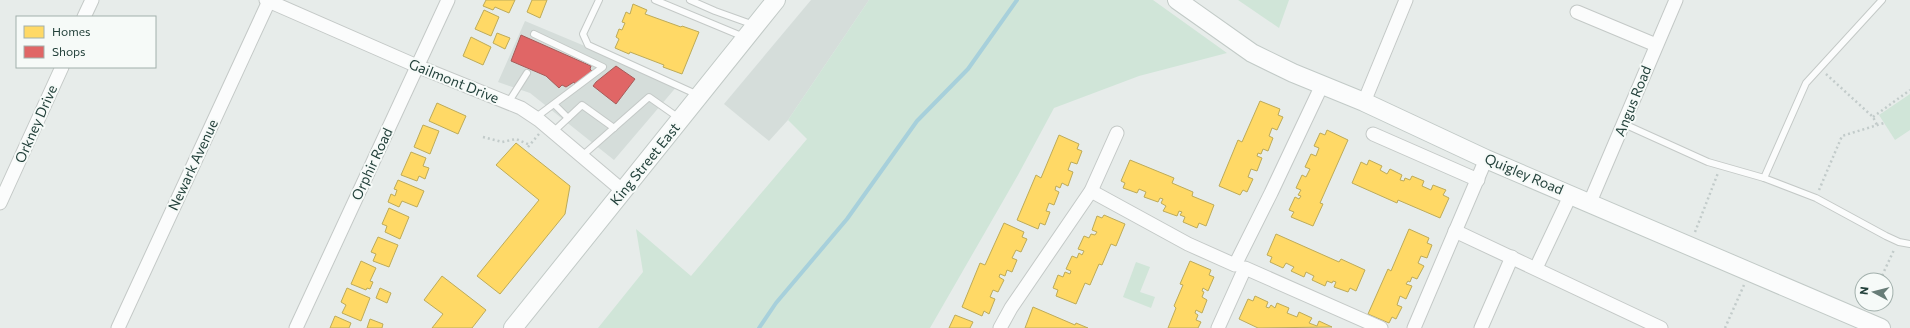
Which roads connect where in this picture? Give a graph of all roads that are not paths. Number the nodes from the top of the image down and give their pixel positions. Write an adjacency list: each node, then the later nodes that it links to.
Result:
1 (92, 0): 13 (street)
2 (448, 0): 17 (street, Orphir Road)
3 (599, 0): 21 (lane)
4 (655, 0): 14 (lane)
5 (690, 0): 14 (lane)
6 (776, 0): 14 (street, King Street East)
7 (1177, 0): 20 (street, Quigley Road)
8 (1406, 0): 22 (street)
9 (1676, 0): 16 (street, Angus Road)
10 (1882, 0): 35 (lane)
11 (267, 1): 17 (street, Gailmont Drive); 47 (street, Newark Avenue)
12 (1577, 12): 16 (street)
13 (84, 16)
14 (751, 32): 21 (street, King Street East)
15 (534, 34): 24 (lane)
16 (1656, 45): 28 (street, Angus Road)
17 (417, 66): 23 (street, Gailmont Drive); 48 (street, Orphir Road)
18 (62, 68): 41 (street, Orkney Drive)
19 (527, 73): 23 (lane)
20 (1322, 85): 22 (street, Quigley Road); 45 (street)
21 (700, 96): 27 (street, King Street East)
22 (1364, 102): 34 (street, Quigley Road)
23 (508, 103): 25 (street, Gailmont Drive)
24 (555, 105): 25 (lane); 26 (lane)
25 (535, 118): 30 (street, Gailmont Drive)
26 (568, 118): 29 (lane); 30 (lane)
27 (681, 119): 29 (lane); 37 (street, King Street East)
28 (1624, 124): 35 (lane); 40 (street, Angus Road)
29 (614, 128): 33 (lane)
30 (553, 132): 33 (street, Gailmont Drive)
31 (1117, 133): 38 (street)
32 (1373, 134): 36 (street)
33 (582, 156): 37 (street, Gailmont Drive)
34 (1486, 159): 36 (street); 39 (street, Quigley Road)
35 (1764, 178): 43 (lane)
36 (1478, 180): 42 (street)
37 (623, 191): 49 (street, King Street East)
38 (1091, 191): 45 (street); 50 (street)
39 (1571, 194): 40 (street, Quigley Road); 46 (street)
40 (1590, 202): 56 (street, Quigley Road)
41 (0, 203)
42 (1455, 231): 44 (street); 53 (street)
43 (1910, 244)
44 (1512, 257): 46 (street); 54 (street)
45 (1240, 266): 51 (street); 52 (street)
46 (1536, 268): 55 (street)
47 (118, 328)
48 (296, 328)
49 (513, 328)
50 (1000, 328)
51 (1218, 328)
52 (1381, 328)
53 (1414, 328)
54 (1480, 328)
55 (1662, 328)
56 (1881, 328)

